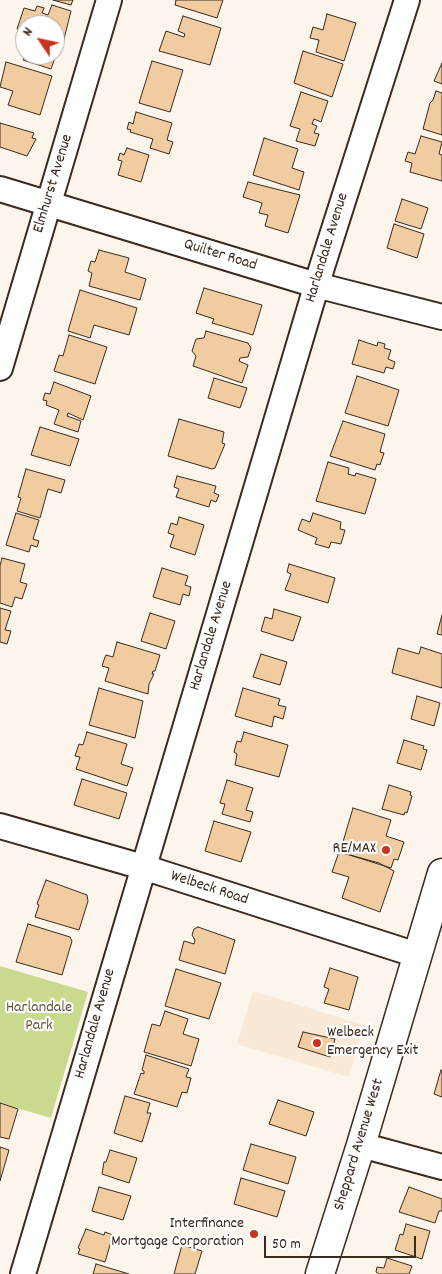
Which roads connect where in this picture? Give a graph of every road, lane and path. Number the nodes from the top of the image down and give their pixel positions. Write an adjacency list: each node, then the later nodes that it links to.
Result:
1 (109, 0): 4 (street, Elmhurst Avenue)
2 (407, 0): 5 (street, Harlandale Avenue)
3 (0, 189): 4 (street, Quilter Road)
4 (48, 204): 5 (street, Quilter Road); 7 (street, Elmhurst Avenue)
5 (316, 285): 6 (street, Quilter Road); 9 (street, Harlandale Avenue)
6 (442, 317)
7 (0, 368)
8 (0, 826): 9 (street, Welbeck Road)
9 (143, 867): 11 (street, Welbeck Road); 14 (street, Harlandale Avenue)
10 (442, 873): 11 (main road, Sheppard Avenue West)
11 (417, 955): 12 (main road, Sheppard Avenue West)
12 (361, 1144): 13 (street); 15 (main road, Sheppard Avenue West)
13 (442, 1167)
14 (23, 1274)
15 (320, 1274)

